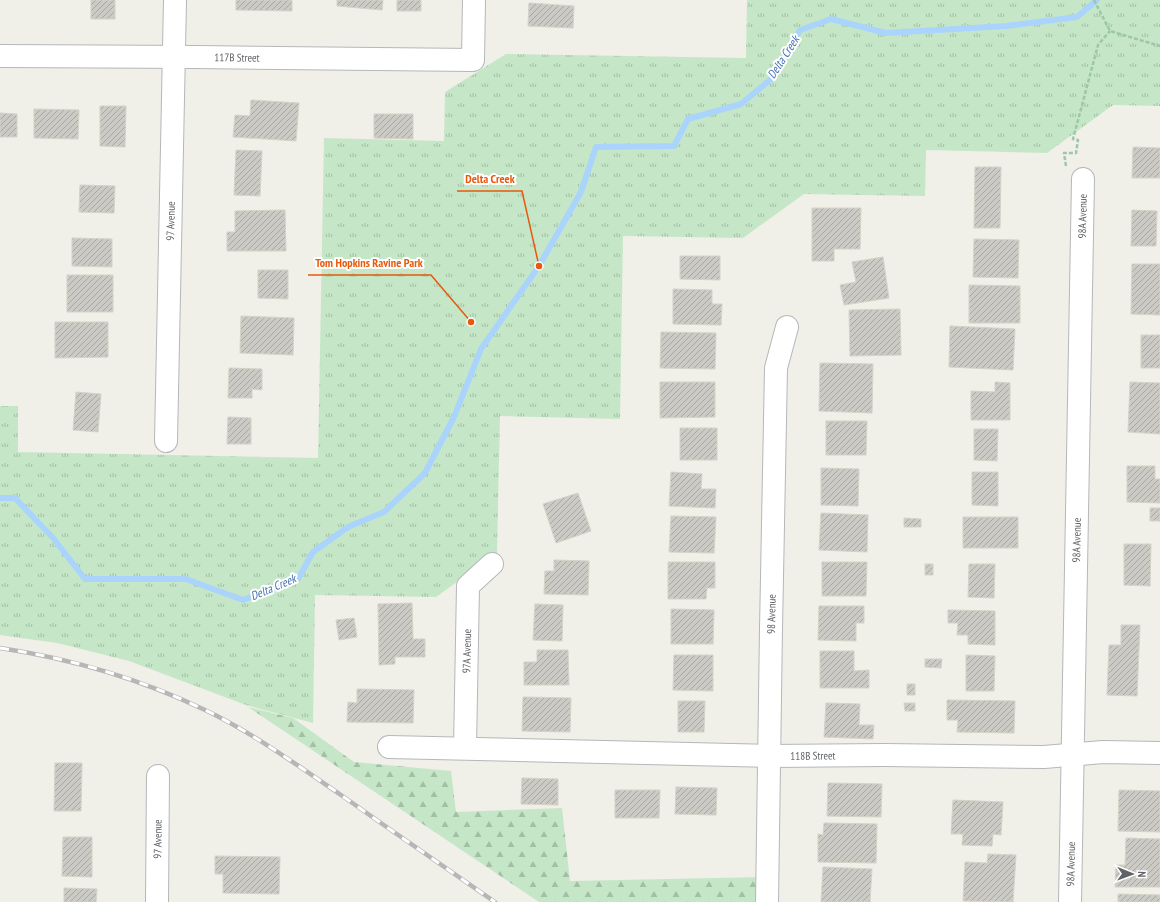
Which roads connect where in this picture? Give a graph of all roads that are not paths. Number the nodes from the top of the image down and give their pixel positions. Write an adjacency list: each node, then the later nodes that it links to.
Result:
1 (175, 0): 4 (street, 97 Avenue)
2 (474, 0): 4 (street, 117B Street)
3 (0, 56): 4 (street, 117B Street)
4 (174, 56): 7 (street, 97 Avenue)
5 (1083, 179): 12 (street, 98A Avenue)
6 (787, 328): 13 (street, 98 Avenue)
7 (166, 442)
8 (492, 564): 10 (street, 97A Avenue)
9 (389, 747): 10 (street, 118B Street)
10 (465, 748): 13 (street, 118B Street)
11 (1160, 753): 12 (street, 118B Street)
12 (1072, 755): 13 (street, 118B Street); 17 (street, 98A Avenue)
13 (770, 756): 16 (street, 98 Avenue)
14 (158, 776): 15 (street, 97 Avenue)
15 (157, 902)
16 (768, 902)
17 (1070, 902)

